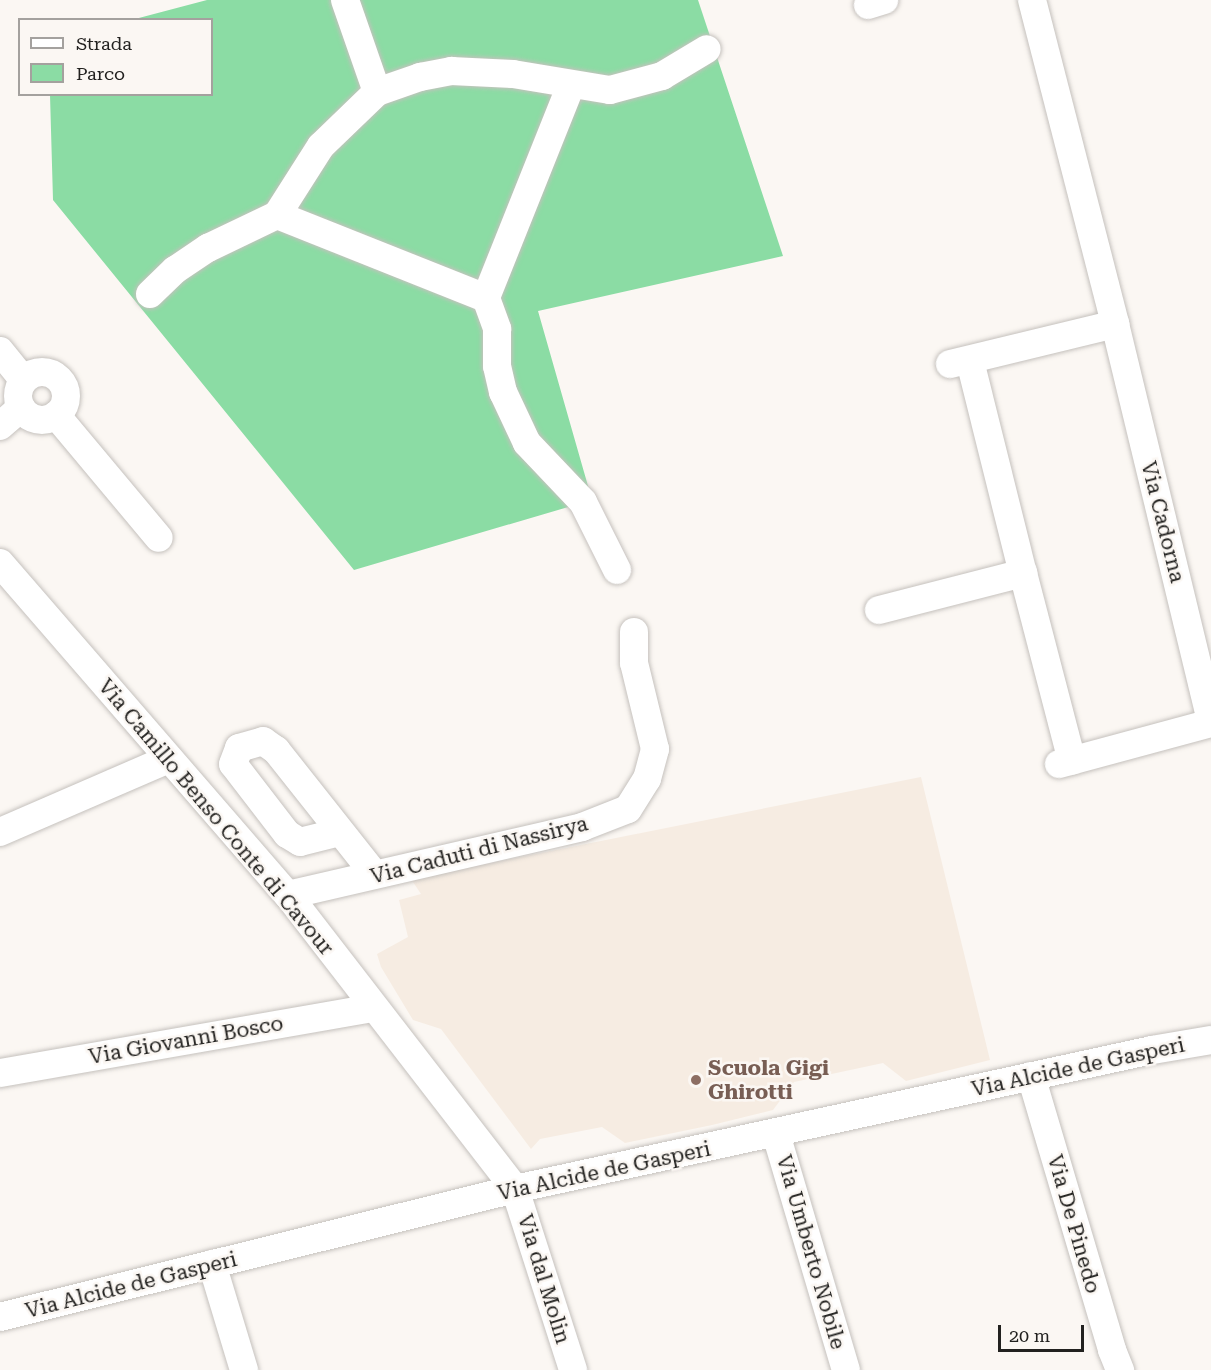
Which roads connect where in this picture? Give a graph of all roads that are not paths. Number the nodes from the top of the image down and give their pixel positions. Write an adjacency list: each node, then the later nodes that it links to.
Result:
1 (345, 0): 5 (street)
2 (1032, 0): 9 (street, Via Cadorna)
3 (707, 49): 4 (street)
4 (572, 85): 5 (street); 8 (street)
5 (377, 92): 6 (street)
6 (277, 214): 7 (street); 8 (street)
7 (150, 294)
8 (486, 298): 16 (street)
9 (1115, 324): 17 (street); 20 (street, Via Cadorna)
10 (0, 351): 11 (street)
11 (24, 380): 12 (street); 13 (street)
12 (56, 415): 13 (street); 14 (street)
13 (10, 417)
14 (159, 538)
15 (0, 563): 21 (street, Via Camillo Benso Conte di Cavour)
16 (616, 570)
17 (1023, 573): 18 (street); 20 (street, Via Cadorna)
18 (879, 610)
19 (634, 632): 24 (street, Via Caduti di Nassirya)
20 (1211, 722)
21 (170, 759): 22 (street); 25 (street, Via Camillo Benso Conte di Cavour)
22 (0, 832)
23 (340, 832): 24 (street)
24 (375, 875): 25 (street, Via Caduti di Nassirya)
25 (288, 895): 26 (street, Via Camillo Benso Conte di Cavour)
26 (373, 1008): 28 (street, Via Giovanni Bosco); 31 (street, Via Camillo Benso Conte di Cavour)
27 (1211, 1040): 29 (street, Via Alcide de Gasperi)
28 (0, 1073)
29 (1031, 1076): 30 (street, Via Alcide de Gasperi); 34 (street, Via De Pinedo)
30 (776, 1134): 31 (street, Via Alcide de Gasperi); 37 (street, Via Umberto Nobile)
31 (515, 1189): 32 (street, Via Alcide de Gasperi); 36 (street, Via dal Molin)
32 (212, 1264): 33 (street, Via Alcide de Gasperi); 35 (street)
33 (0, 1317)
34 (1116, 1360)
35 (244, 1370)
36 (573, 1370)
37 (846, 1370)

